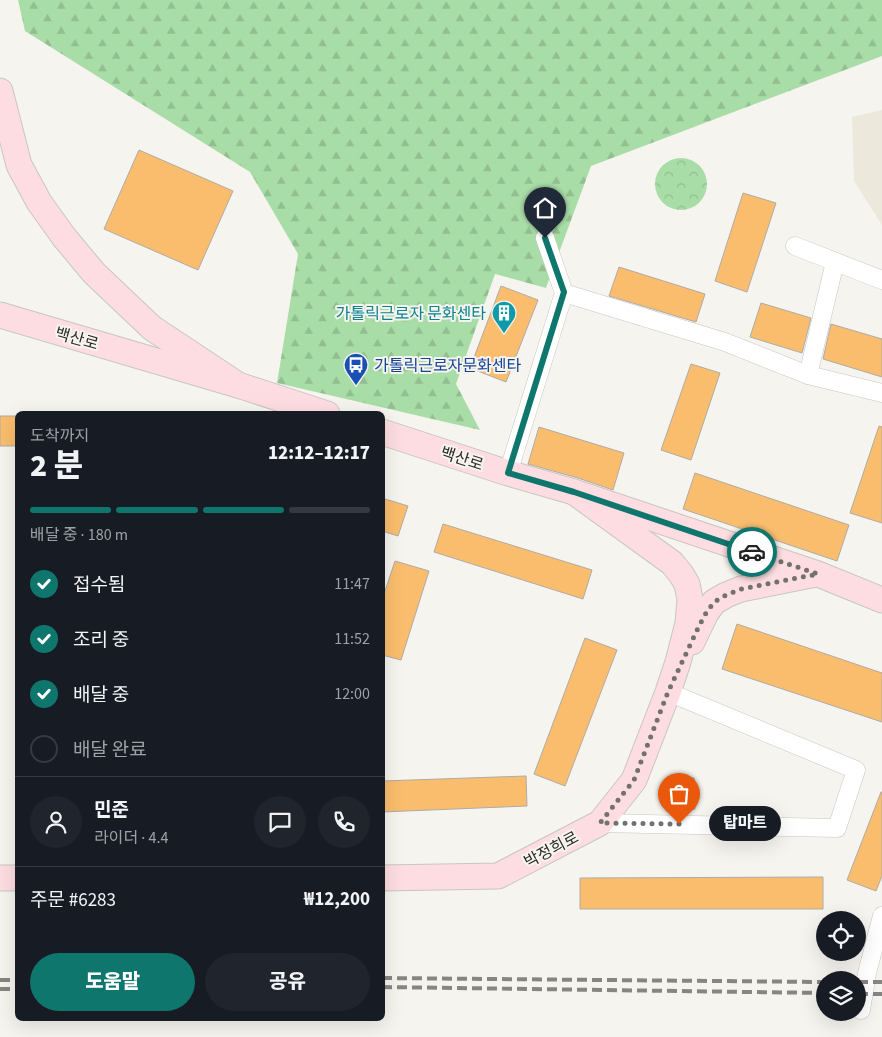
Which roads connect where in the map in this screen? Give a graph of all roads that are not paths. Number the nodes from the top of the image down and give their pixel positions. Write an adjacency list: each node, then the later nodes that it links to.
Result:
1 (0, 90): 9 (street)
2 (545, 238): 6 (street)
3 (795, 246): 4 (street)
4 (835, 262): 5 (street); 8 (street)
5 (882, 280)
6 (564, 292): 8 (street); 13 (street)
7 (0, 315): 9 (street, 백산로)
8 (808, 375): 10 (street)
9 (238, 385): 11 (street, 백산로)
10 (882, 393)
11 (318, 411)
12 (385, 433): 13 (street, 백산로)
13 (508, 473): 14 (street, 백산로)
14 (574, 492): 15 (street, 백산로); 17 (street)
15 (818, 574): 16 (street, 백산로); 17 (street)
16 (882, 600)
17 (668, 692): 18 (street, 박정희로); 18 (street)
18 (600, 823): 21 (street, 박정희로)
19 (0, 878): 20 (street)
20 (15, 878)
21 (385, 878)
22 (882, 916): 23 (street)
23 (866, 979)

